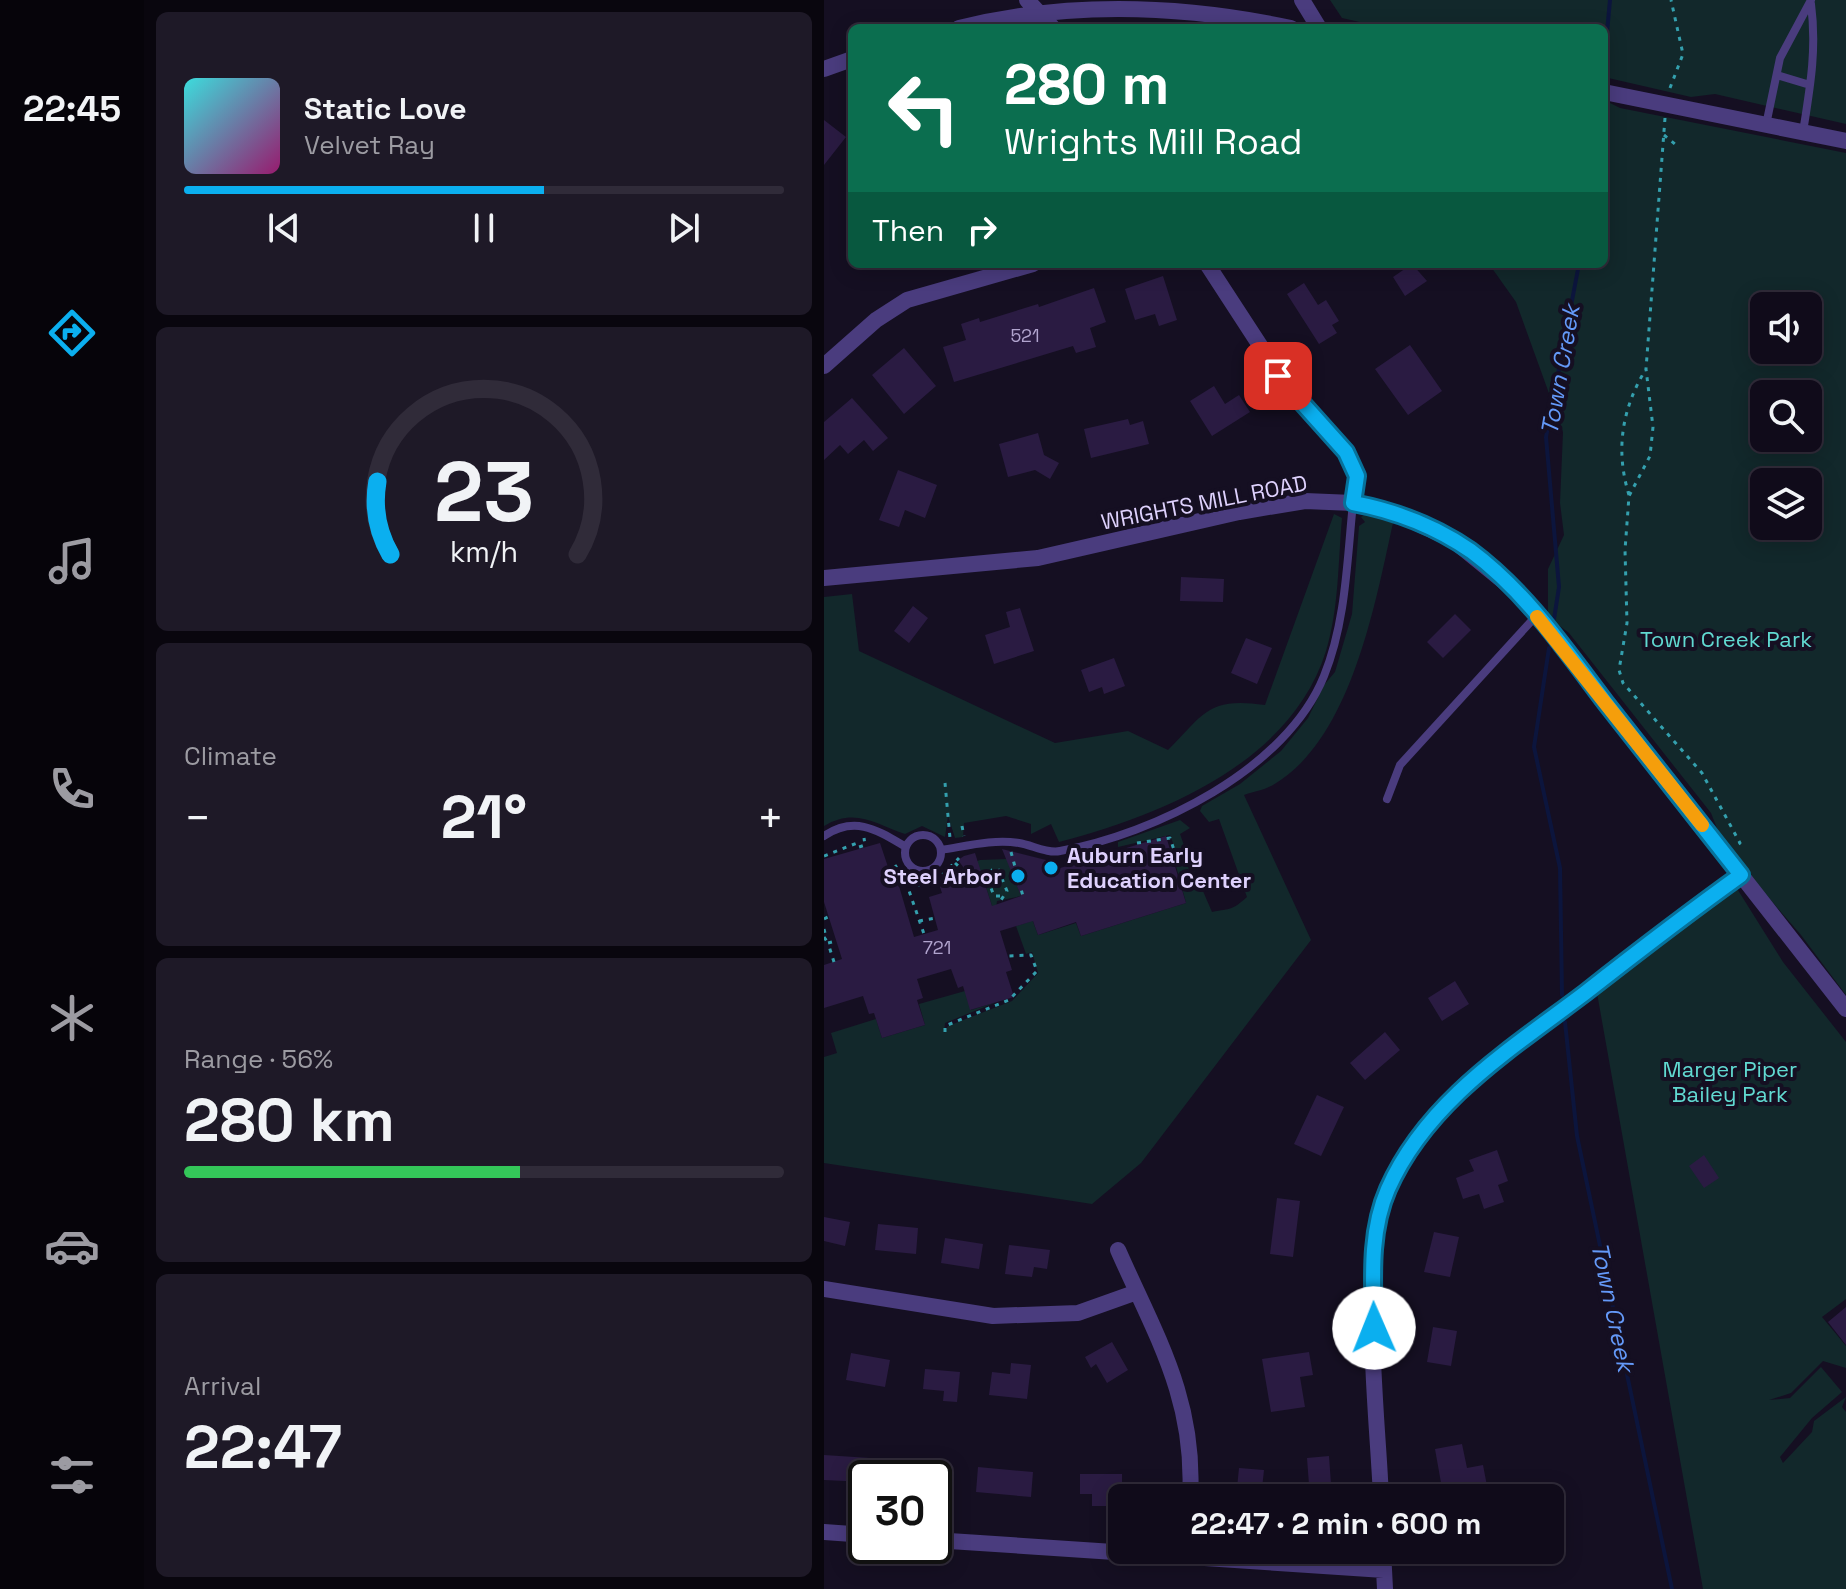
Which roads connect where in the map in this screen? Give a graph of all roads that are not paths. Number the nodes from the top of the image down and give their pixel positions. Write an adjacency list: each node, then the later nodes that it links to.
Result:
1 (1027, 0): 4 (street)
2 (1302, 0): 8 (street)
3 (1811, 2): 11 (lane); 12 (lane)
4 (1041, 13): 5 (street); 6 (street); 7 (street)
5 (981, 24)
6 (1050, 24)
7 (1267, 24)
8 (1317, 24)
9 (848, 60): 10 (street)
10 (824, 69)
11 (1777, 75): 12 (lane); 14 (lane)
12 (1810, 85): 15 (lane)
13 (1608, 93): 14 (street)
14 (1766, 125): 15 (street)
15 (1803, 132): 16 (street)
16 (1846, 141)
17 (1019, 268): 19 (street)
18 (1210, 268): 20 (street)
19 (824, 366)
20 (1353, 503): 21 (street, WRIGHTS MILL ROAD); 22 (street, WRIGHTS MILL ROAD); 26 (lane)
21 (824, 578)
22 (1536, 616): 23 (lane); 27 (street, WRIGHTS MILL ROAD)
23 (1387, 799)
24 (824, 836): 25 (lane)
25 (906, 847): 26 (lane); 26 (lane)
26 (941, 850)
27 (1741, 875): 28 (street, WRIGHTS MILL ROAD); 33 (street)
28 (1846, 1009)
29 (1118, 1250): 31 (street)
30 (824, 1289): 31 (street)
31 (1137, 1292): 32 (street)
32 (1191, 1484)
33 (1381, 1484)
34 (824, 1532): 35 (street)
35 (848, 1534)
36 (952, 1541): 37 (street)
37 (1108, 1550)
38 (1310, 1564): 40 (street)
39 (1384, 1564): 40 (street)
40 (1384, 1570): 41 (street)
41 (1385, 1589)

